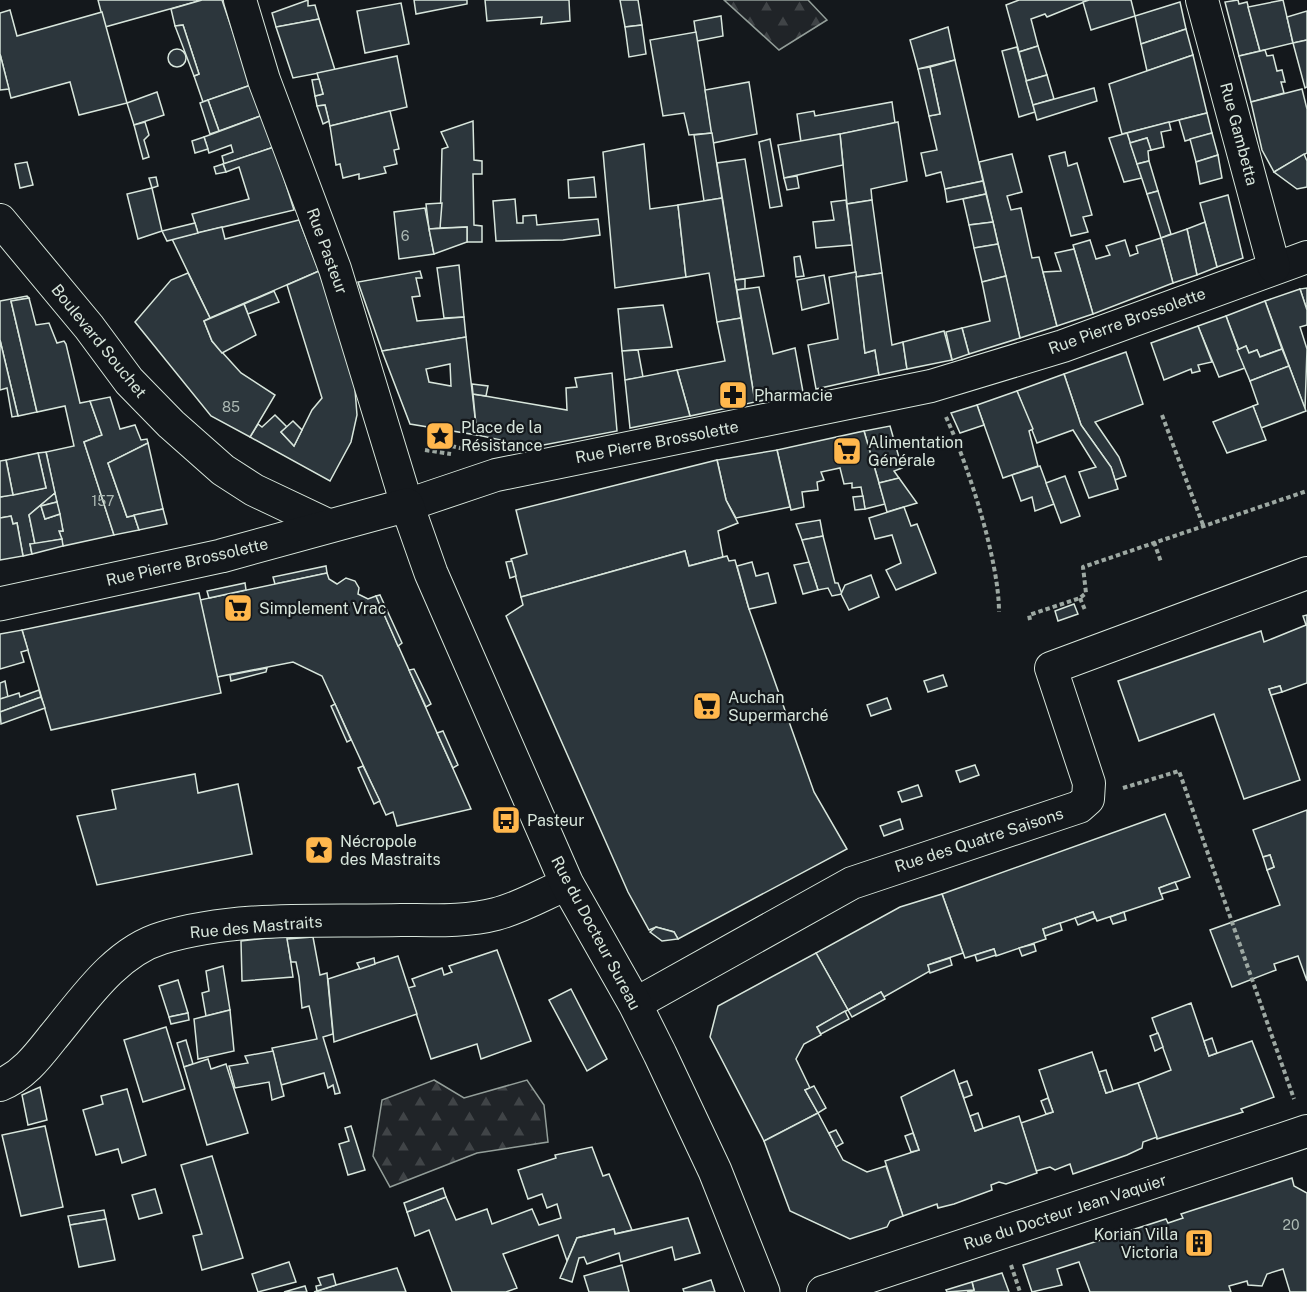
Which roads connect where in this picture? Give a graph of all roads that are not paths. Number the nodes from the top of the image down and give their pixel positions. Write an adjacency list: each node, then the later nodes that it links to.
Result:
1 (240, 0): 6 (street, Rue Pasteur)
2 (1202, 0): 5 (street, Rue Gambetta)
3 (0, 220): 7 (street, Boulevard Souchet)
4 (1307, 257): 5 (street, Rue Pierre Brossolette)
5 (1274, 267): 6 (street, Rue Pierre Brossolette)
6 (407, 505): 7 (street, Rue Pierre Brossolette); 10 (street, Rue du Docteur Sureau)
7 (330, 526): 9 (street, Rue Pierre Brossolette)
8 (1307, 573): 11 (street, Rue des Quatre Saisons)
9 (0, 604)
10 (567, 884): 11 (street, Rue du Docteur Sureau); 12 (street, Rue des Mastraits)
11 (635, 1004): 14 (street, Rue du Docteur Sureau)
12 (0, 1085)
13 (1306, 1131): 15 (street, Rue du Docteur Jean Vaquier)
14 (763, 1292)
15 (823, 1292)

